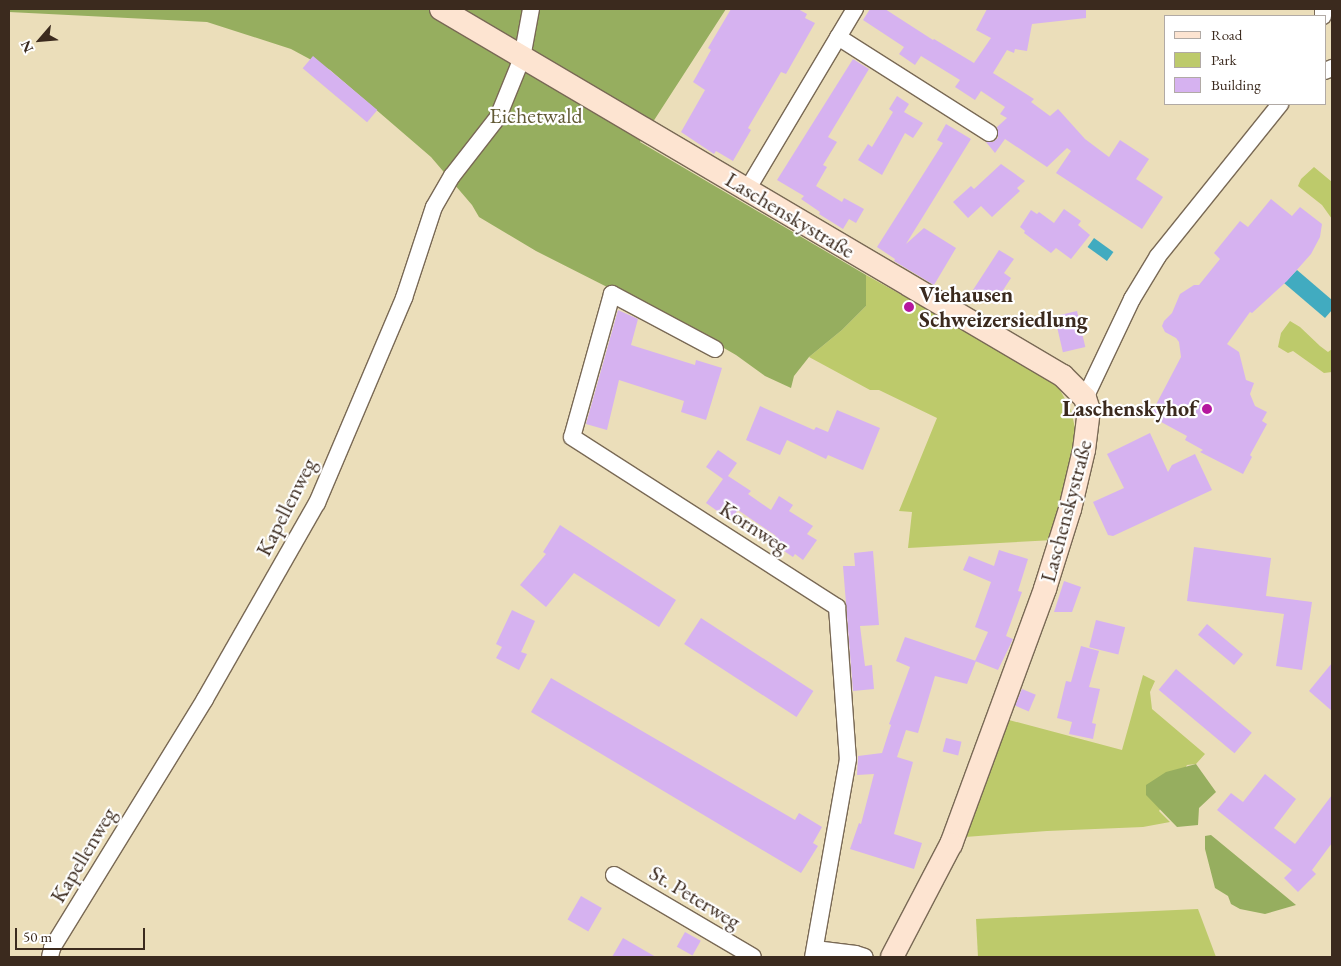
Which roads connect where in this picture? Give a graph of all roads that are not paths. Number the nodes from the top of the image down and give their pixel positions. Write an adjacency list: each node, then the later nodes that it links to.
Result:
1 (441, 9): 5 (street, Laschenskystraße)
2 (531, 9): 5 (street, Kapellenweg)
3 (855, 9): 4 (street)
4 (838, 37): 7 (street); 8 (street)
5 (522, 58): 8 (street, Laschenskystraße); 13 (street, Kapellenweg)
6 (1279, 105): 10 (street)
7 (989, 132)
8 (747, 190): 10 (street, Laschenskystraße)
9 (715, 349): 12 (street, Kornweg)
10 (1085, 398): 16 (street, Laschenskystraße)
11 (614, 875): 14 (street, St. Peterweg)
12 (814, 953): 15 (street)
13 (50, 957)
14 (753, 957)
15 (865, 957)
16 (892, 957)

